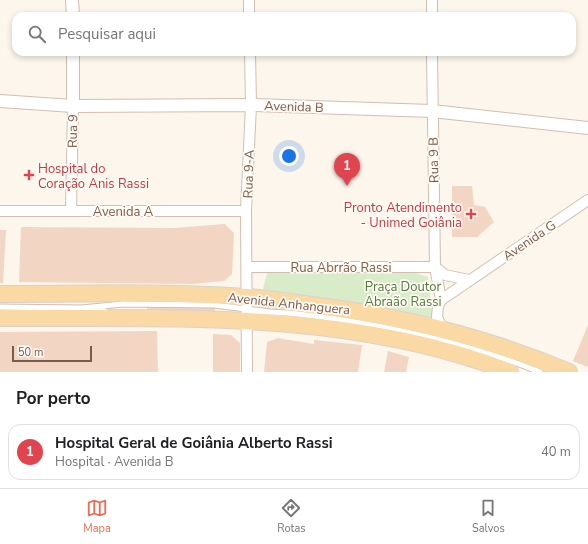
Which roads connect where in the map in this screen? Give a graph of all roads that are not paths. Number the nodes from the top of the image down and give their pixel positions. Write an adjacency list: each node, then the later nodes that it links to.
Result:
1 (72, 0): 4 (street)
2 (249, 0): 5 (street)
3 (432, 0): 6 (street)
4 (72, 12)
5 (250, 12)
6 (432, 12)
7 (73, 56): 12 (street, Rua 9)
8 (250, 56): 11 (street, Rua 9-A)
9 (432, 56): 13 (street, Rua 9 B)
10 (0, 101): 12 (street, Avenida B)
11 (251, 105): 12 (street, Avenida B); 13 (street, Avenida B); 18 (street, Rua 9-A)
12 (73, 106): 17 (street, Rua 9)
13 (432, 111): 14 (street, Avenida B); 19 (street, Rua 9 B)
14 (588, 128)
15 (588, 200): 21 (street, Avenida G)
16 (0, 211): 17 (street, Avenida A)
17 (72, 211): 18 (street, Avenida A)
18 (246, 211): 20 (street, Rua 9-A)
19 (435, 267): 20 (street, Rua Abrrão Rassi); 21 (street); 23 (street, Rua 9 B)
20 (247, 268): 26 (street, Rua 9-A)
21 (469, 280): 23 (street, Avenida G)
22 (0, 294): 26 (main road, Avenida Anhanguera)
23 (441, 300): 30 (street)
24 (0, 307): 25 (lane)
25 (81, 308): 26 (lane); 28 (lane)
26 (248, 310): 27 (lane); 29 (main road, Avenida Anhanguera); 30 (main road, Avenida Anhanguera); 31 (street, Rua 9-A); 32 (main road, Avenida Anhanguera); 33 (lane)
27 (233, 313)
28 (219, 314)
29 (0, 318)
30 (437, 323): 34 (main road, Avenida Anhanguera)
31 (247, 372)
32 (510, 372)
33 (540, 372)
34 (569, 372)

